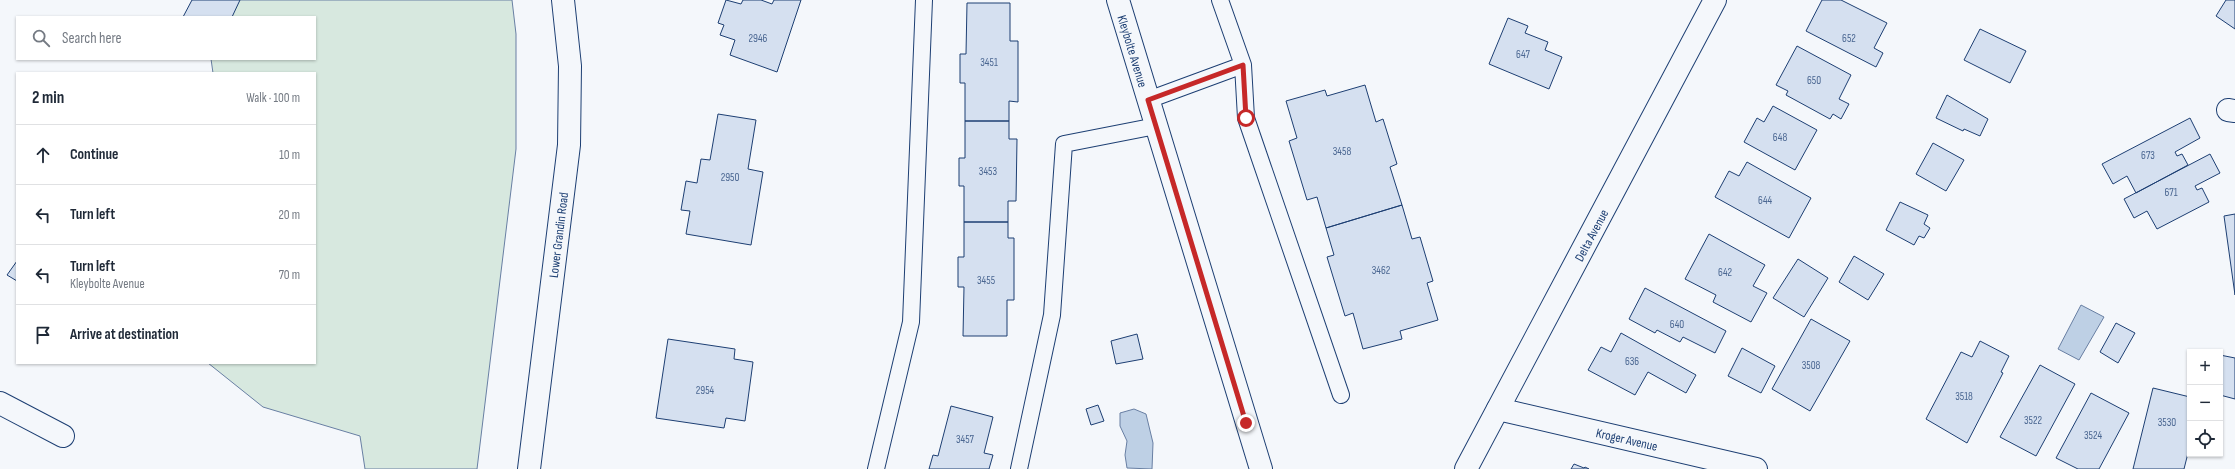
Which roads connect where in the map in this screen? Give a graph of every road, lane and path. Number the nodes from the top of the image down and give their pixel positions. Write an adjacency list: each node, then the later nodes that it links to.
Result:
1 (564, 0): 13 (street, Lower Grandin Road)
2 (924, 0): 14 (lane)
3 (1118, 0): 7 (street, Kleybolte Avenue)
4 (1220, 0): 6 (lane)
5 (1716, 0): 11 (street, Delta Avenue)
6 (1243, 65): 7 (lane); 9 (lane)
7 (1148, 100): 8 (street, Kleybolte Avenue)
8 (1156, 126): 15 (lane); 16 (street, Kleybolte Avenue)
9 (1341, 395)
10 (0, 403): 12 (street)
11 (1498, 409): 17 (street, Delta Avenue); 18 (street, Kroger Avenue)
12 (63, 436)
13 (529, 469)
14 (876, 469)
15 (1019, 469)
16 (1261, 469)
17 (1466, 469)
18 (1756, 469)

